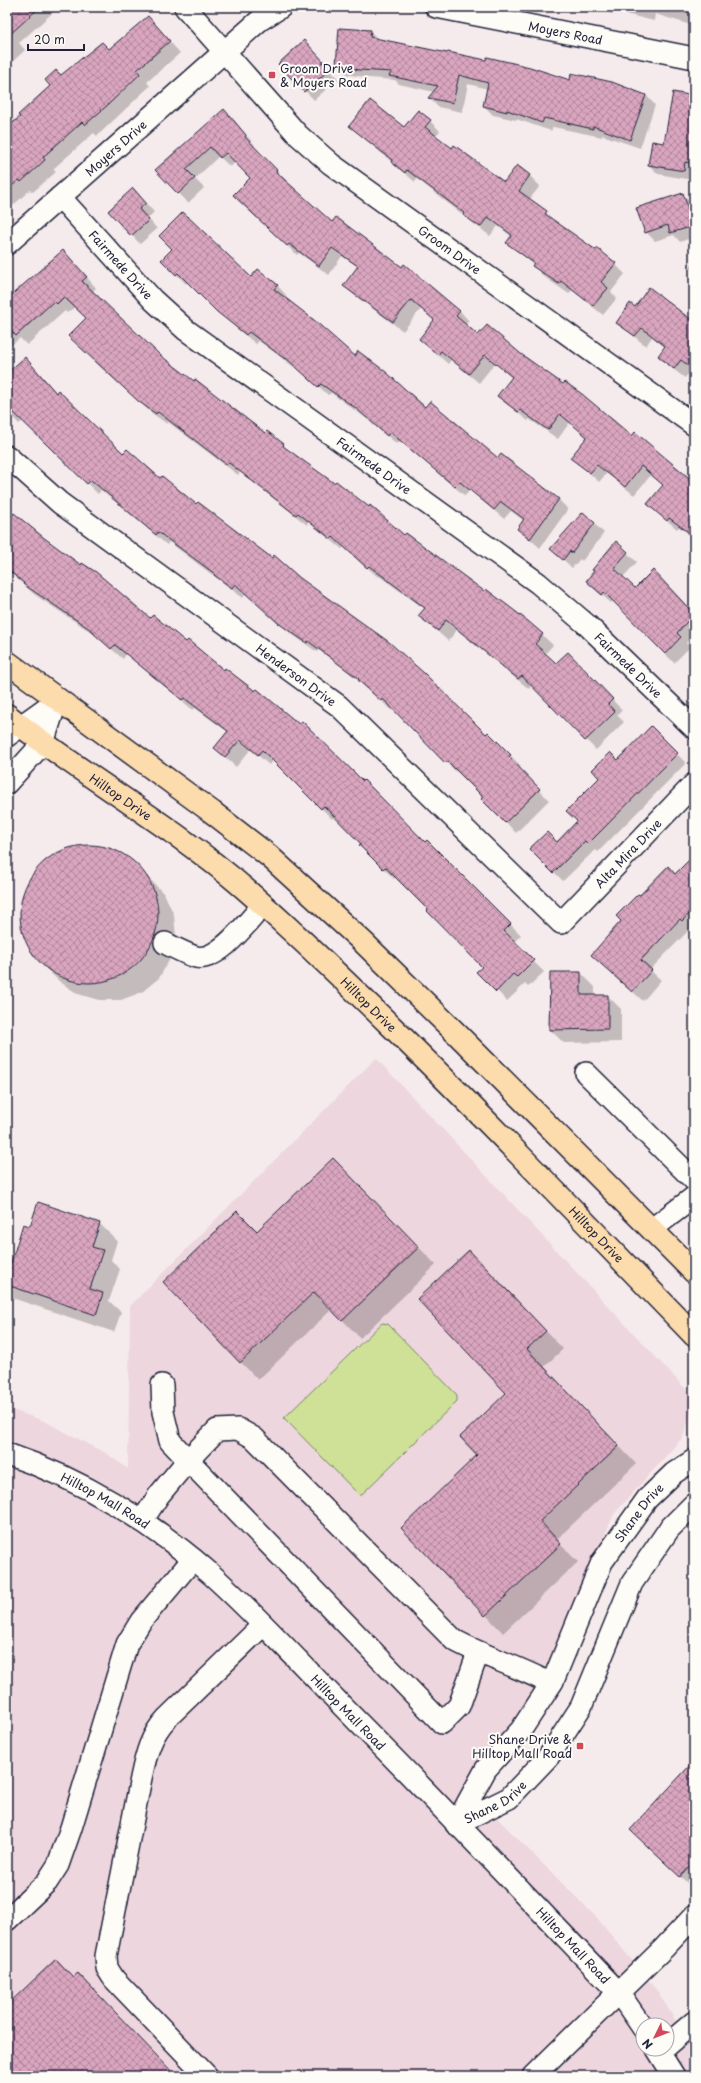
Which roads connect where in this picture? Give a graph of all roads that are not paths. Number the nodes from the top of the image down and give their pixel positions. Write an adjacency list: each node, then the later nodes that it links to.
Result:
1 (185, 7): 4 (street, Groom Drive)
2 (281, 7): 4 (street)
3 (436, 7): 5 (street, Moyers Road)
4 (224, 52): 6 (street, Moyers Drive); 8 (street, Groom Drive)
5 (694, 58)
6 (60, 197): 7 (street, Moyers Drive); 13 (street, Fairmede Drive)
7 (7, 244)
8 (694, 425)
9 (7, 456): 18 (street, Henderson Drive)
10 (7, 662): 11 (main road)
11 (57, 700): 12 (street); 14 (street); 23 (main road)
12 (11, 725): 14 (main road, Hilltop Drive)
13 (694, 728)
14 (43, 743): 15 (street); 17 (main road, Hilltop Drive)
15 (7, 783)
16 (694, 784): 18 (street, Alta Mira Drive)
17 (263, 905): 19 (street); 25 (main road, Hilltop Drive)
18 (561, 923)
19 (165, 943)
20 (586, 1073): 21 (street)
21 (694, 1180)
22 (694, 1197): 23 (street)
23 (652, 1229): 24 (main road)
24 (694, 1272)
25 (694, 1335)
26 (162, 1385): 28 (street)
27 (7, 1454): 31 (street, Hilltop Mall Road)
28 (188, 1460): 31 (street); 34 (street); 34 (street)
29 (694, 1460): 35 (street, Shane Drive)
30 (694, 1504): 36 (street, Shane Drive)
31 (142, 1522): 32 (street, Hilltop Mall Road)
32 (193, 1559): 33 (street, Hilltop Mall Road); 38 (street)
33 (264, 1626): 36 (street, Hilltop Mall Road); 44 (street)
34 (478, 1653): 35 (street)
35 (551, 1684): 36 (street, Shane Drive)
36 (456, 1824): 39 (street, Hilltop Mall Road)
37 (694, 1916): 39 (street)
38 (7, 1920)
39 (619, 1993): 40 (street, Hilltop Mall Road); 45 (street)
40 (635, 2017)
41 (694, 2022): 42 (street)
42 (675, 2038)
43 (666, 2057): 46 (street)
44 (208, 2076)
45 (533, 2076)
46 (674, 2076)

